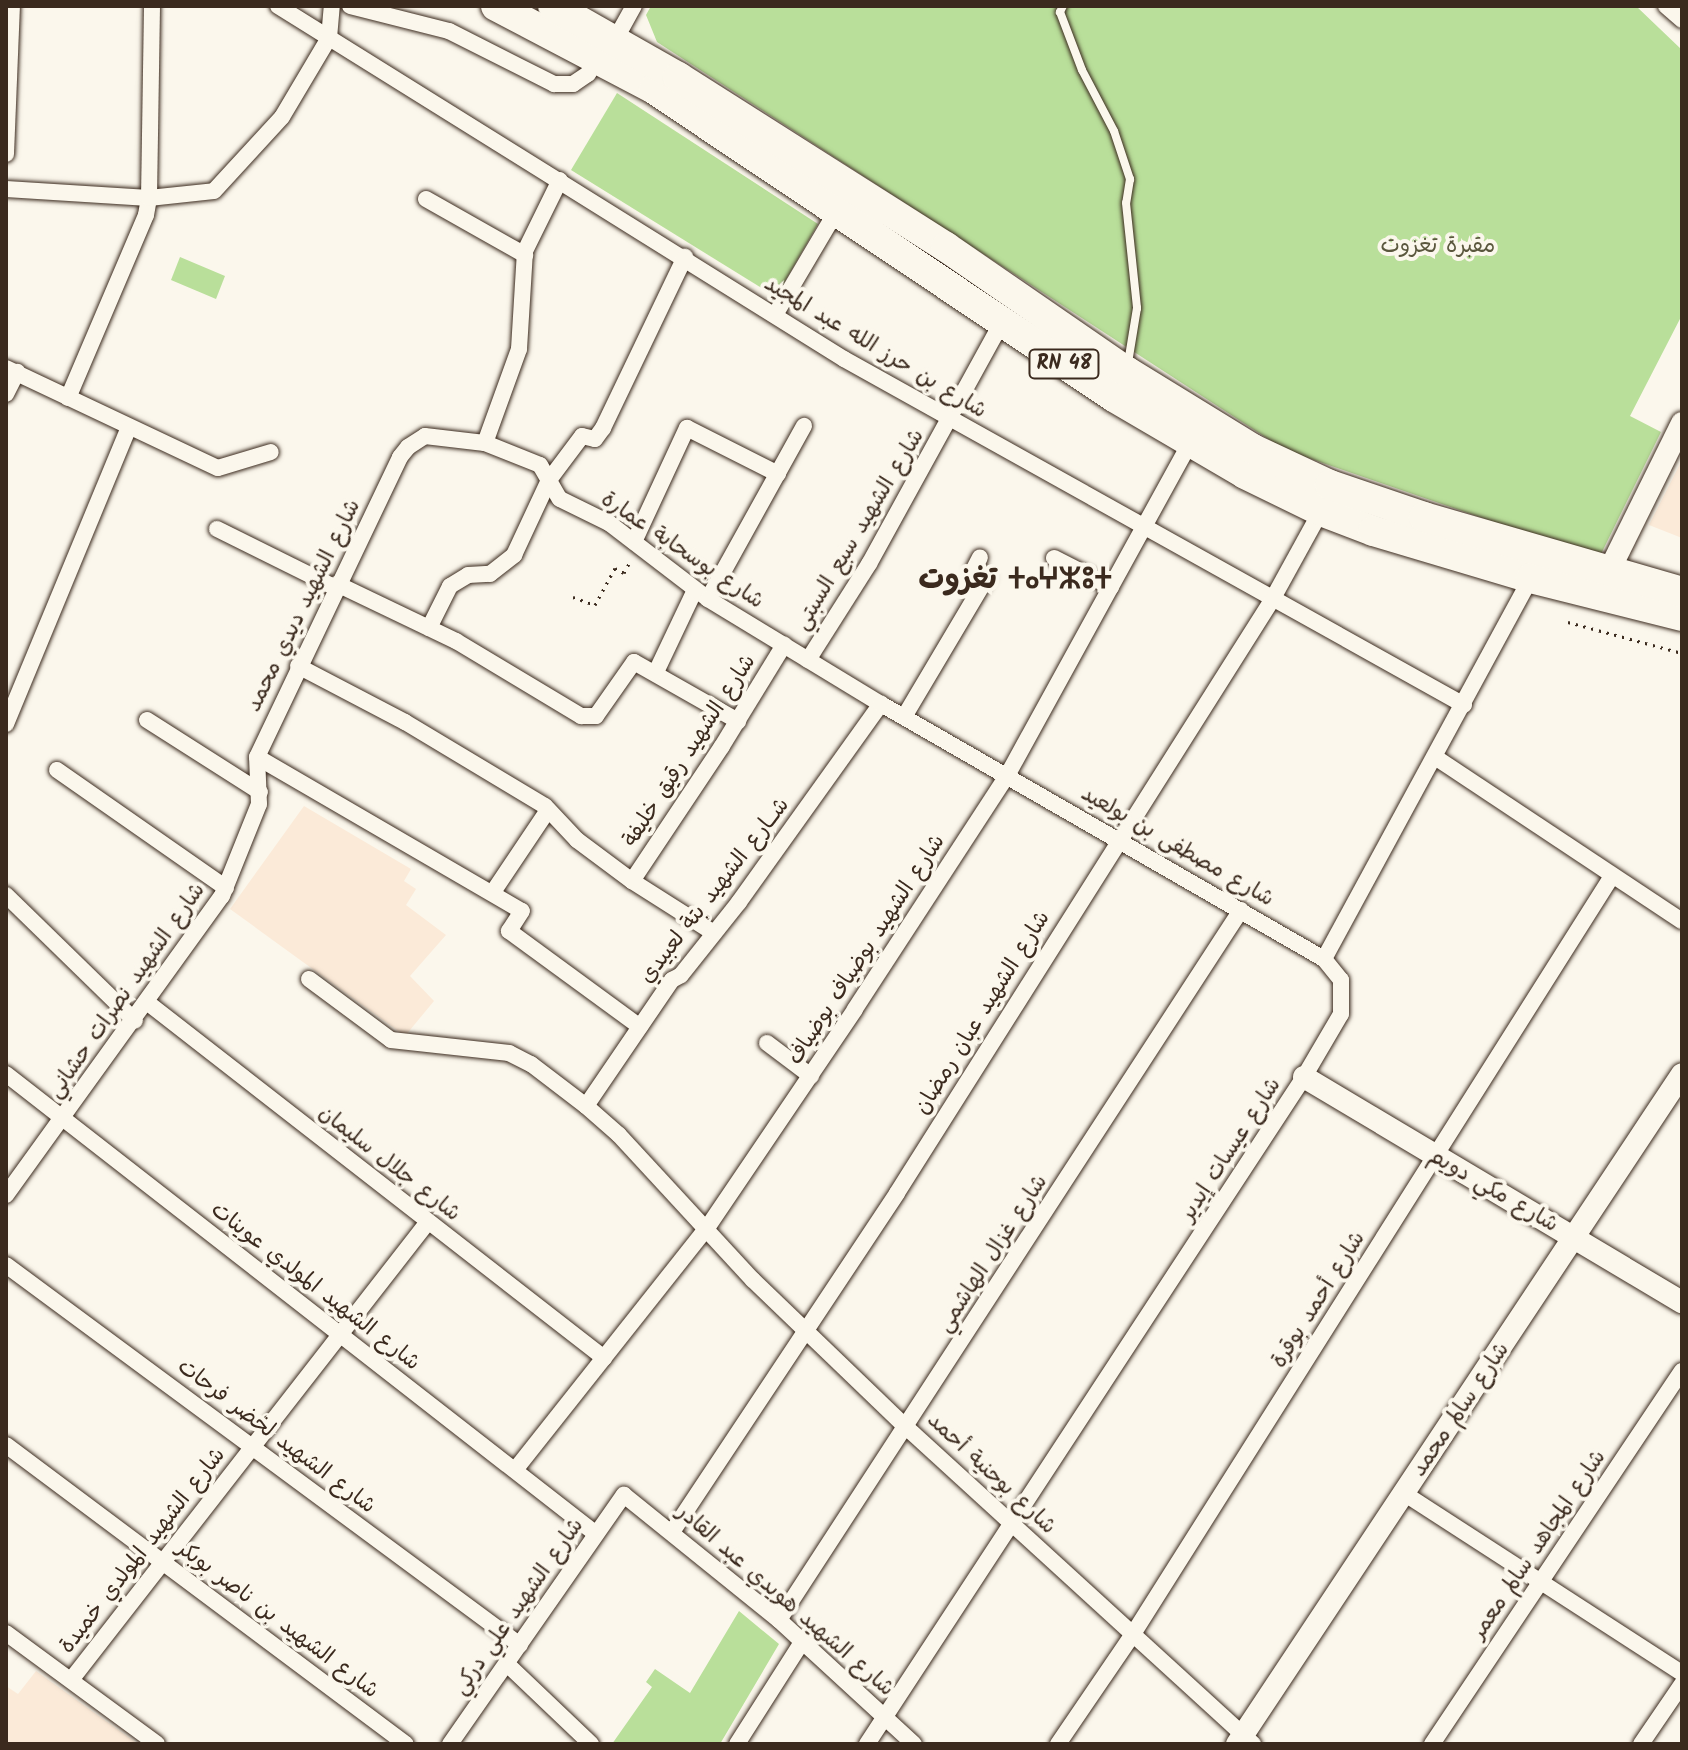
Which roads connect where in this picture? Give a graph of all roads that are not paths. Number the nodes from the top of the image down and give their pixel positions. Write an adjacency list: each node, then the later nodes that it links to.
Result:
1 (12, 6): 14 (street)
2 (152, 6): 17 (street)
3 (278, 6): 12 (street, شارع بن حرز الله عبد المجيد)
4 (332, 6): 12 (street)
5 (350, 6): 13 (street)
6 (496, 6): 13 (highway, RN 48)
7 (553, 6): 13 (highway, RN 48)
8 (634, 6): 13 (street)
9 (1063, 6): 26 (lane)
10 (1666, 6): 11 (street)
11 (1682, 20)
12 (329, 38): 15 (street, شارع بن حرز الله عبد المجيد); 17 (street)
13 (607, 48): 19 (highway, RN 48); 22 (highway, RN 48)
14 (6, 154)
15 (560, 180): 20 (street); 21 (street, شارع بن حرز الله عبد المجيد)
16 (6, 189): 17 (street)
17 (149, 198): 28 (street)
18 (426, 199): 20 (street)
19 (837, 210): 23 (street); 24 (highway, RN 48)
20 (525, 255): 35 (street)
21 (685, 257): 23 (street, شارع بن حرز الله عبد المجيد); 38 (street)
22 (1018, 295): 24 (street, شارع الشهيد سبع السبتي); 26 (highway, RN 48)
23 (775, 315): 29 (street, شارع بن حرز الله عبد المجيد)
24 (1002, 321): 29 (street, شارع الشهيد سبع السبتي); 33 (highway, RN 48)
25 (11, 370): 27 (street); 28 (street)
26 (1126, 371): 33 (highway, RN 48)
27 (6, 394)
28 (68, 398): 32 (street)
29 (951, 420): 40 (street, شارع بن حرز الله عبد المجيد); 55 (street, شارع الشهيد سبع السبتي)
30 (1682, 423): 46 (street)
31 (804, 426): 37 (street)
32 (129, 427): 36 (street); 63 (street)
33 (1196, 432): 39 (highway, RN 48); 40 (street, شارع الشهيد بوضياف بوضياف); 45 (highway, RN 48)
34 (417, 440): 35 (street, شارع بوسحابة عمارة); 47 (street, شارع الشهيد ديدي محمد)
35 (485, 443): 38 (street, شارع بوسحابة عمارة)
36 (271, 452)
37 (778, 474): 42 (street); 50 (street)
38 (549, 480): 42 (street, شارع بوسحابة عمارة); 53 (street)
39 (1321, 511): 45 (highway, RN 48); 51 (street, شارع الشهيد عبان رمضان)
40 (1143, 528): 48 (street, شارع الشهيد بوضياف بوضياف); 51 (street, شارع بن حرز الله عبد المجيد)
41 (217, 529): 47 (street)
42 (636, 544): 50 (street, شارع بوسحابة عمارة)
43 (980, 557): 60 (street)
44 (1054, 558): 48 (street)
45 (1536, 566): 46 (highway, RN 48); 52 (highway, RN 48); 59 (street)
46 (1609, 571): 49 (highway, RN 48)
47 (336, 586): 53 (street); 56 (street, شارع الشهيد ديدي محمد)
48 (1111, 587): 67 (street, شارع الشهيد بوضياف بوضياف)
49 (1682, 592)
50 (701, 594): 54 (street, شارع بوسحابة عمارة); 57 (street)
51 (1272, 600): 59 (street, شارع بن حرز الله عبد المجيد); 70 (street, شارع الشهيد عبان رمضان)
52 (1682, 616)
53 (429, 628): 57 (street)
54 (784, 645): 55 (street, شارع بوسحابة عمارة); 62 (street, شارع الشهيد رقيق خليفة)
55 (808, 660): 58 (street, شارع بوسحابة عمارة)
56 (298, 666): 64 (street, شارع الشهيد ديدي محمد); 69 (street)
57 (656, 672): 62 (street)
58 (881, 704): 60 (street, شارع بوسحابة عمارة); 78 (street, شــارع الشهيد بتة لعبيدي)
59 (1464, 705): 65 (street)
60 (904, 717): 67 (street, شارع بوسحابة عمارة)
61 (147, 720): 68 (street)
62 (738, 721): 72 (street, شارع الشهيد رقيق خليفة)
63 (6, 724)
64 (257, 757): 68 (street, شارع الشهيد ديدي محمد); 74 (street)
65 (1435, 757): 71 (street); 79 (street)
66 (57, 770): 73 (street)
67 (1008, 774): 70 (street, شارع مصطفى بن بولعيد); 87 (street, شارع الشهيد بوضياف بوضياف)
68 (260, 796): 73 (street, شارع الشهيد نصرات حشاني)
69 (548, 810): 72 (street); 74 (street)
70 (1120, 839): 76 (street, شارع مصطفى بن بولعيد); 98 (street, شارع الشهيد عبان رمضان)
71 (1612, 876): 77 (street); 91 (street, شارع أحمد بوقرة)
72 (632, 881): 78 (street)
73 (226, 888): 81 (street, شارع الشهيد نصرات حشاني)
74 (493, 892): 83 (street)
75 (6, 895): 82 (street)
76 (1241, 910): 79 (street, شارع مصطفى بن بولعيد); 102 (street, شارع غزال الهاشمي)
77 (1682, 921)
78 (714, 933): 83 (street, شــارع الشهيد بتة لعبيدي)
79 (1324, 959): 88 (street, شارع عيسات إيدير)
80 (309, 979): 89 (street, شارع بوحنية أحمد)
81 (148, 1003): 82 (street, شارع الشهيد نصرات حشاني); 93 (street, شارع جلال سليمان)
82 (135, 1021): 90 (street, شارع الشهيد نصرات حشاني)
83 (640, 1027): 89 (street, شــارع الشهيد بتة لعبيدي)
84 (767, 1043): 87 (street)
85 (6, 1074): 90 (street, شارع الشهيد المولدي عوينات)
86 (1682, 1074): 95 (street, شارع سالم محمد)
87 (811, 1076): 94 (street, شارع الشهيد بوضياف بوضياف)
88 (1304, 1077): 91 (street, شارع مكي دويم); 108 (street, شارع عيسات إيدير)
89 (586, 1106): 94 (street, شارع بوحنية أحمد)
90 (64, 1119): 92 (street, شارع الشهيد نصرات حشاني); 99 (street, شارع الشهيد المولدي عوينات)
91 (1435, 1158): 95 (street, شارع مكي دويم); 115 (street, شارع أحمد بوقرة)
92 (6, 1195)
93 (427, 1223): 99 (street, شارع الشهيد المولدي خميدة); 100 (street, شارع جلال سليمان)
94 (707, 1228): 98 (street, شارع بوحنية أحمد); 100 (street, شارع الشهيد بوضياف بوضياف)
95 (1576, 1239): 97 (street, شارع مكي دويم); 106 (street, شارع سالم محمد)
96 (6, 1265): 104 (street, شارع الشهيد لخضر فرحات)
97 (1682, 1302)
98 (808, 1332): 102 (street, شارع بوحنية أحمد); 109 (street, شارع الشهيد عبان رمضان)
99 (338, 1334): 104 (street, شارع الشهيد المولدي خميدة); 105 (street, شارع الشهيد المولدي عوينات)
100 (604, 1358): 105 (street, شارع الشهيد بوضياف بوضياف)
101 (1682, 1371): 112 (street, شارع المجاهد سالم معمر)
102 (906, 1427): 108 (street, شارع بوحنية أحمد); 113 (street, شارع غزال الهاشمي)
103 (6, 1445): 111 (street, شارع الشهيد بن ناصر بوبكر)
104 (251, 1446): 111 (street, شارع الشهيد المولدي خميدة); 117 (street, شارع الشهيد لخضر فرحات)
105 (515, 1470): 110 (street, شارع الشهيد المولدي عوينات)
106 (1405, 1494): 112 (street); 123 (street, شارع سالم محمد)
107 (624, 1495): 109 (street, شارع الشهيد هويدي عبد القادر); 110 (street, شارع الشهيد علي دركي)
108 (1013, 1524): 115 (street, شارع بوحنية أحمد); 122 (street, شارع عيسات إيدير)
109 (672, 1532): 113 (street, شارع الشهيد هويدي عبد القادر)
110 (596, 1534): 117 (street, شارع الشهيد علي دركي)
111 (163, 1561): 120 (street, شارع الشهيد المولدي خميدة); 125 (street, شارع الشهيد بن ناصر بوبكر)
112 (1540, 1583): 119 (street); 132 (street, شارع المجاهد سالم معمر)
113 (779, 1620): 116 (street, شارع الشهيد هويدي عبد القادر)
114 (6, 1633): 120 (street)
115 (1133, 1634): 123 (street, شارع بوحنية أحمد); 131 (street, شارع أحمد بوقرة)
116 (802, 1642): 122 (street, شارع الشهيد هويدي عبد القادر); 128 (street)
117 (520, 1645): 118 (street, شارع الشهيد علي دركي)
118 (507, 1664): 126 (street, شارع الشهيد علي دركي); 127 (street)
119 (1682, 1673)
120 (71, 1680): 124 (street)
121 (1682, 1684): 133 (street)
122 (885, 1717): 129 (street, شارع عيسات إيدير); 130 (street, شارع الشهيد هويدي عبد القادر)
123 (1245, 1741)
124 (157, 1744)
125 (405, 1744)
126 (450, 1744)
127 (591, 1744)
128 (737, 1744)
129 (867, 1744)
130 (914, 1744)
131 (1058, 1744)
132 (1432, 1744)
133 (1641, 1744)

